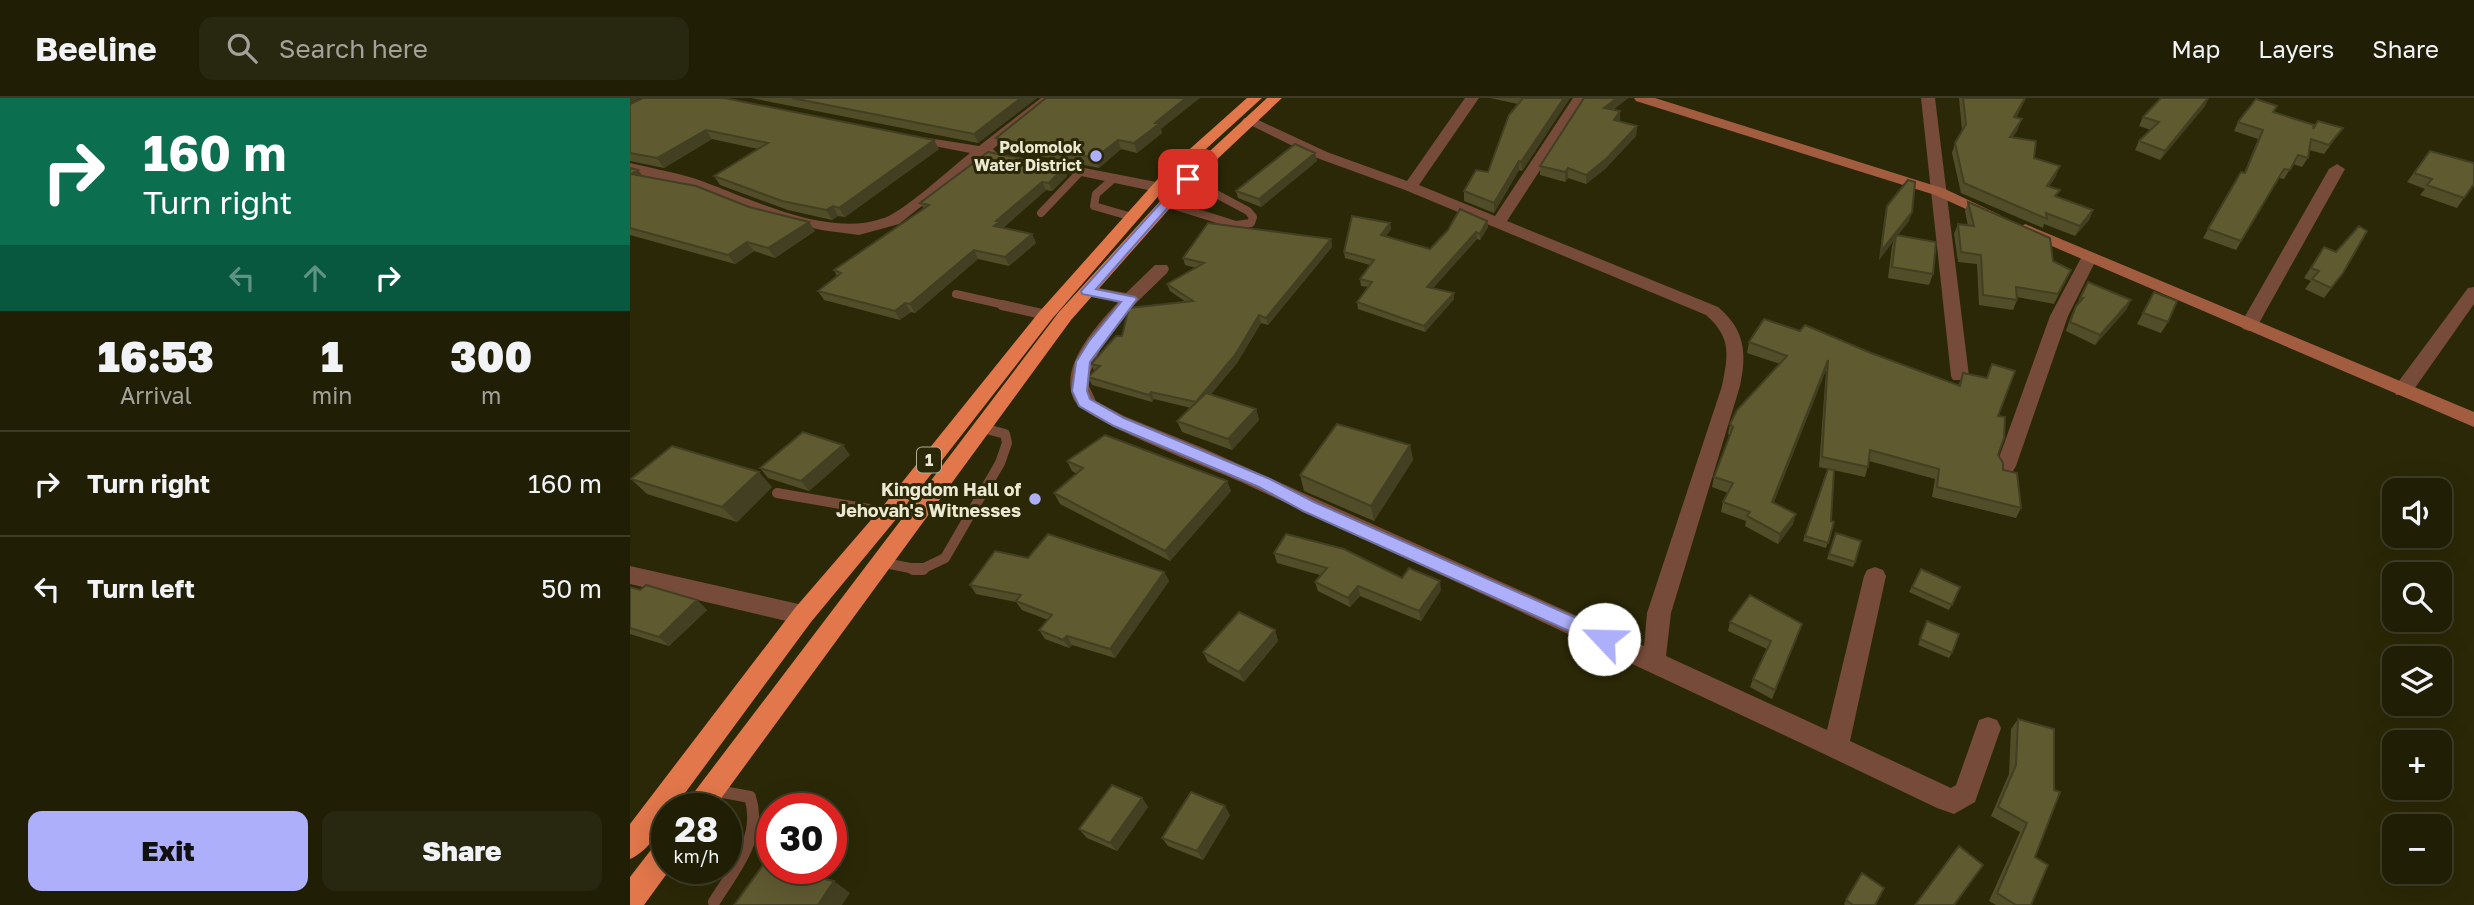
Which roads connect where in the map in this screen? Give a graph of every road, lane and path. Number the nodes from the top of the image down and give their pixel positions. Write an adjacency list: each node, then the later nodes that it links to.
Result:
1 (1050, 98): 10 (street)
2 (1255, 98): 16 (highway, 1)
3 (1275, 98): 8 (highway, 1)
4 (1472, 98): 15 (street)
5 (1580, 98): 20 (street)
6 (1641, 98): 17 (street)
7 (1928, 98): 17 (street)
8 (1249, 121): 15 (street); 16 (highway, 1)
9 (888, 132): 10 (street)
10 (982, 152): 11 (street); 13 (street)
11 (630, 168)
12 (2337, 169): 28 (street)
13 (1080, 172): 14 (street); 18 (lane)
14 (1113, 179): 16 (street); 19 (lane)
15 (1410, 187): 20 (street)
16 (1172, 190): 16 (lane); 19 (highway, 1); 23 (highway, 1)
17 (1940, 192): 21 (street); 29 (street)
18 (1041, 213)
19 (1132, 217): 27 (highway, 1)
20 (1498, 223): 41 (street)
21 (2089, 258): 28 (street); 33 (street)
22 (1161, 269): 26 (street)
23 (1087, 291): 26 (street); 32 (highway, 1)
24 (2474, 292): 30 (street)
25 (956, 294): 27 (lane)
26 (1130, 299): 41 (street)
27 (1046, 314): 35 (highway, 1)
28 (2249, 325): 30 (street)
29 (1960, 376)
30 (2403, 390): 31 (street)
31 (2474, 420)
32 (983, 428): 36 (highway, 1); 37 (lane)
33 (2006, 467)
34 (777, 493): 35 (lane)
35 (890, 512): 36 (lane); 40 (highway, 1)
36 (915, 516): 37 (highway, 1)
37 (880, 562): 44 (highway, 1)
38 (630, 575): 40 (street)
39 (1875, 576): 43 (street)
40 (803, 615): 46 (highway, 1)
41 (1654, 661): 43 (street)
42 (1988, 728): 43 (street)
43 (1836, 745)
44 (712, 790): 45 (highway, 1); 49 (lane)
45 (710, 793)
46 (630, 846)
47 (651, 872): 48 (highway)
48 (630, 900)
49 (714, 901)

